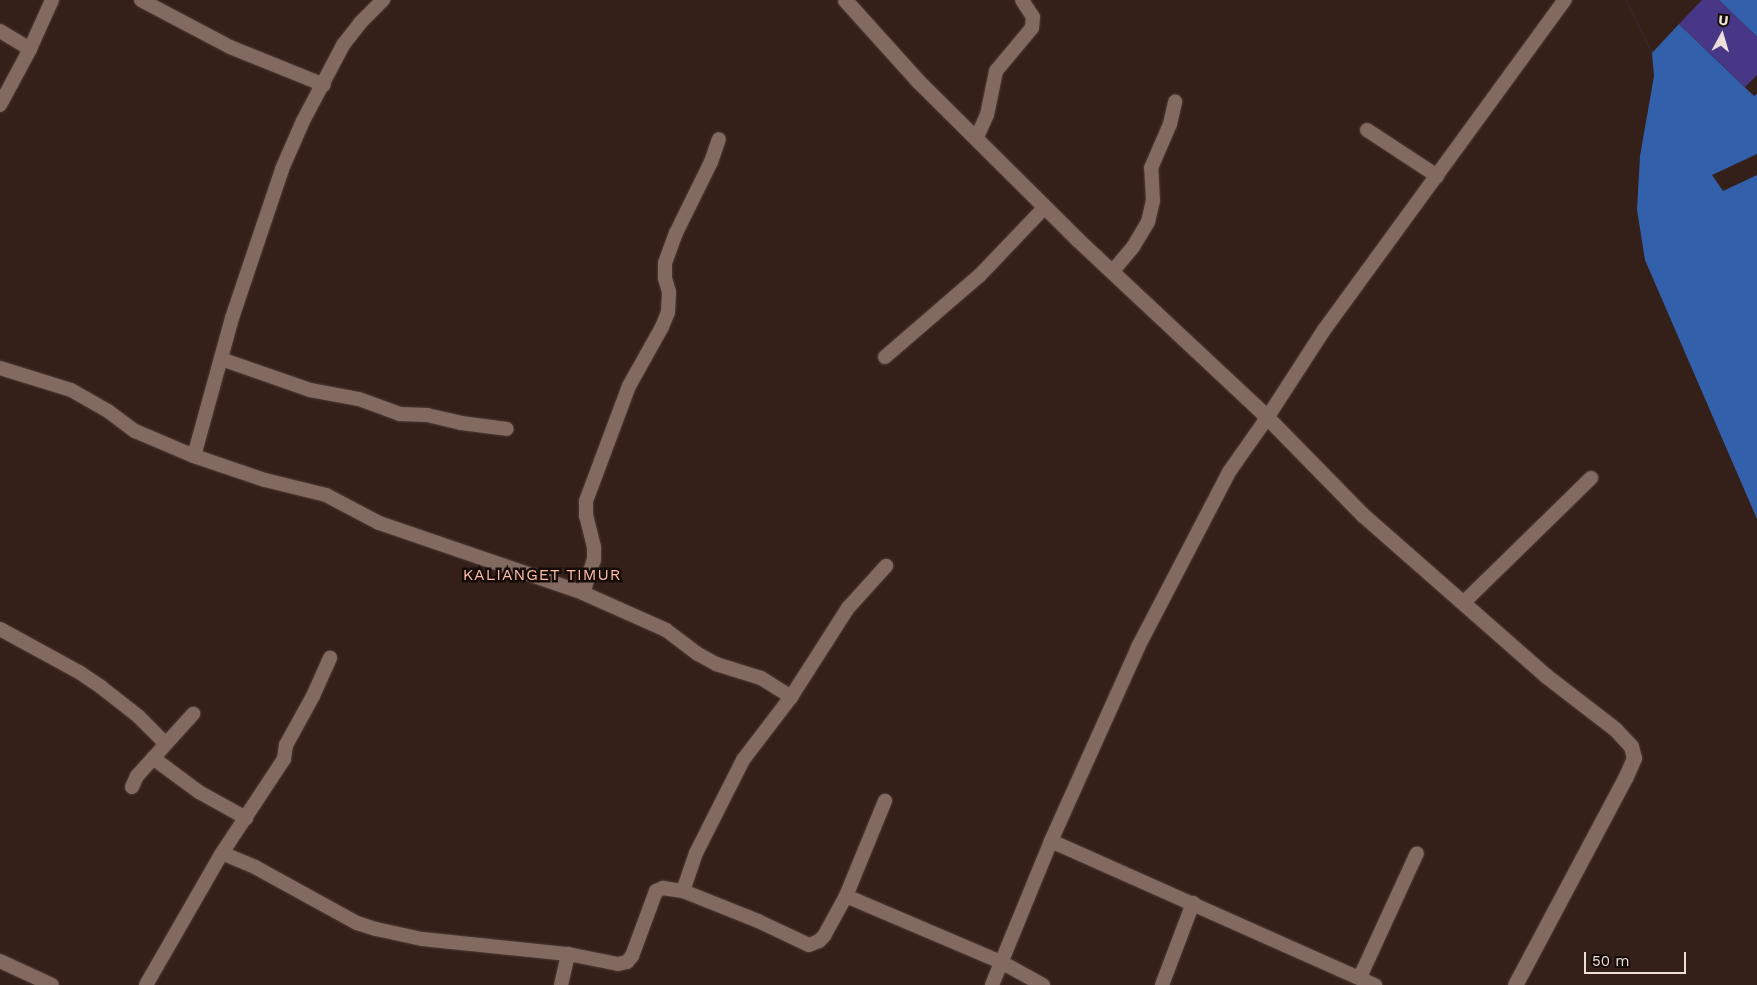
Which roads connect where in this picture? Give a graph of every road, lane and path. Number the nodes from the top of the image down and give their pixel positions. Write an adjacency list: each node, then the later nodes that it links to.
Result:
1 (52, 0): 8 (street)
2 (141, 0): 9 (street)
3 (383, 0): 9 (street)
4 (845, 0): 13 (main road)
5 (1022, 0): 13 (street)
6 (1565, 0): 15 (street)
7 (0, 31): 8 (street)
8 (30, 49): 11 (street)
9 (324, 85): 19 (street)
10 (1175, 102): 17 (street)
11 (0, 104)
12 (1368, 130): 15 (street)
13 (977, 137): 16 (main road)
14 (719, 139): 26 (street)
15 (1437, 176): 21 (street)
16 (1045, 207): 17 (main road); 18 (street)
17 (1112, 272): 21 (main road)
18 (885, 356)
19 (221, 359): 22 (street); 23 (street)
20 (0, 368): 23 (street)
21 (1267, 418): 27 (main road); 37 (street)
22 (507, 429)
23 (194, 456): 26 (street)
24 (1591, 478): 27 (street)
25 (886, 566): 30 (street)
26 (583, 593): 30 (street)
27 (1463, 603): 54 (main road)
28 (0, 629): 32 (street)
29 (330, 658): 36 (street)
30 (791, 697): 40 (street)
31 (193, 714): 32 (street)
32 (166, 743): 33 (street)
33 (153, 758): 34 (street); 36 (street)
34 (132, 786)
35 (885, 802): 41 (street)
36 (246, 818): 38 (street)
37 (1051, 841): 42 (street); 45 (street)
38 (222, 853): 43 (street); 48 (street)
39 (1417, 853): 46 (street)
40 (684, 891): 41 (street); 43 (street)
41 (846, 896): 45 (street)
42 (1193, 903): 46 (street); 52 (street)
43 (568, 954): 49 (street)
44 (0, 961): 47 (street)
45 (1001, 962): 50 (street); 51 (street)
46 (1360, 977): 53 (street)
47 (52, 985)
48 (146, 985)
49 (561, 985)
50 (992, 985)
51 (1043, 985)
52 (1162, 985)
53 (1375, 985)
54 (1515, 985)

